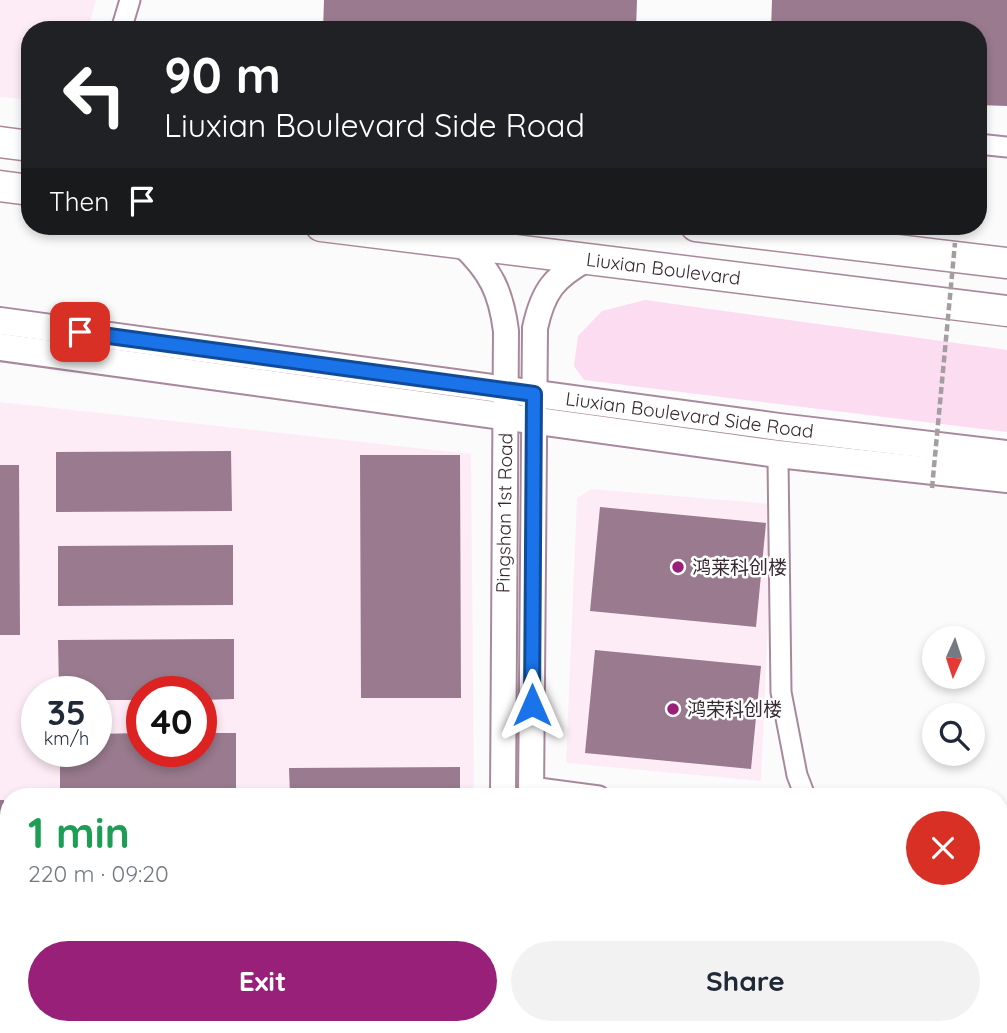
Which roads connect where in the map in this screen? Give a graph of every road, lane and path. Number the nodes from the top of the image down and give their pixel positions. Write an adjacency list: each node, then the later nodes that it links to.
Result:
1 (130, 0): 2 (street)
2 (124, 21)
3 (0, 142): 4 (main road)
4 (21, 145)
5 (987, 145): 6 (street)
6 (1007, 147)
7 (0, 186): 8 (main road)
8 (21, 189)
9 (395, 235): 11 (main road, Liuxian Boulevard)
10 (770, 235): 14 (main road)
11 (461, 243): 13 (main road, Liuxian Boulevard); 18 (street, Pingshan 1st Road)
12 (955, 243): 25 (path, bridge)
13 (587, 259): 15 (main road, Liuxian Boulevard); 19 (street)
14 (1007, 264)
15 (1007, 311)
16 (0, 321): 18 (main road, Liuxian Boulevard Side Road)
17 (0, 347): 20 (main road, Liuxian Boulevard Side Road)
18 (506, 390): 19 (main road, Liuxian Boulevard Side Road); 20 (street, Pingshan 1st Road)
19 (534, 394): 21 (street); 22 (main road, Liuxian Boulevard Side Road)
20 (505, 417): 21 (main road, Liuxian Boulevard Side Road); 26 (street, Pingshan 1st Road)
21 (534, 421): 24 (main road, Liuxian Boulevard Side Road); 27 (street)
22 (1007, 454)
23 (778, 460): 28 (street)
24 (1007, 479)
25 (932, 488)
26 (503, 788)
27 (531, 788)
28 (802, 788)

